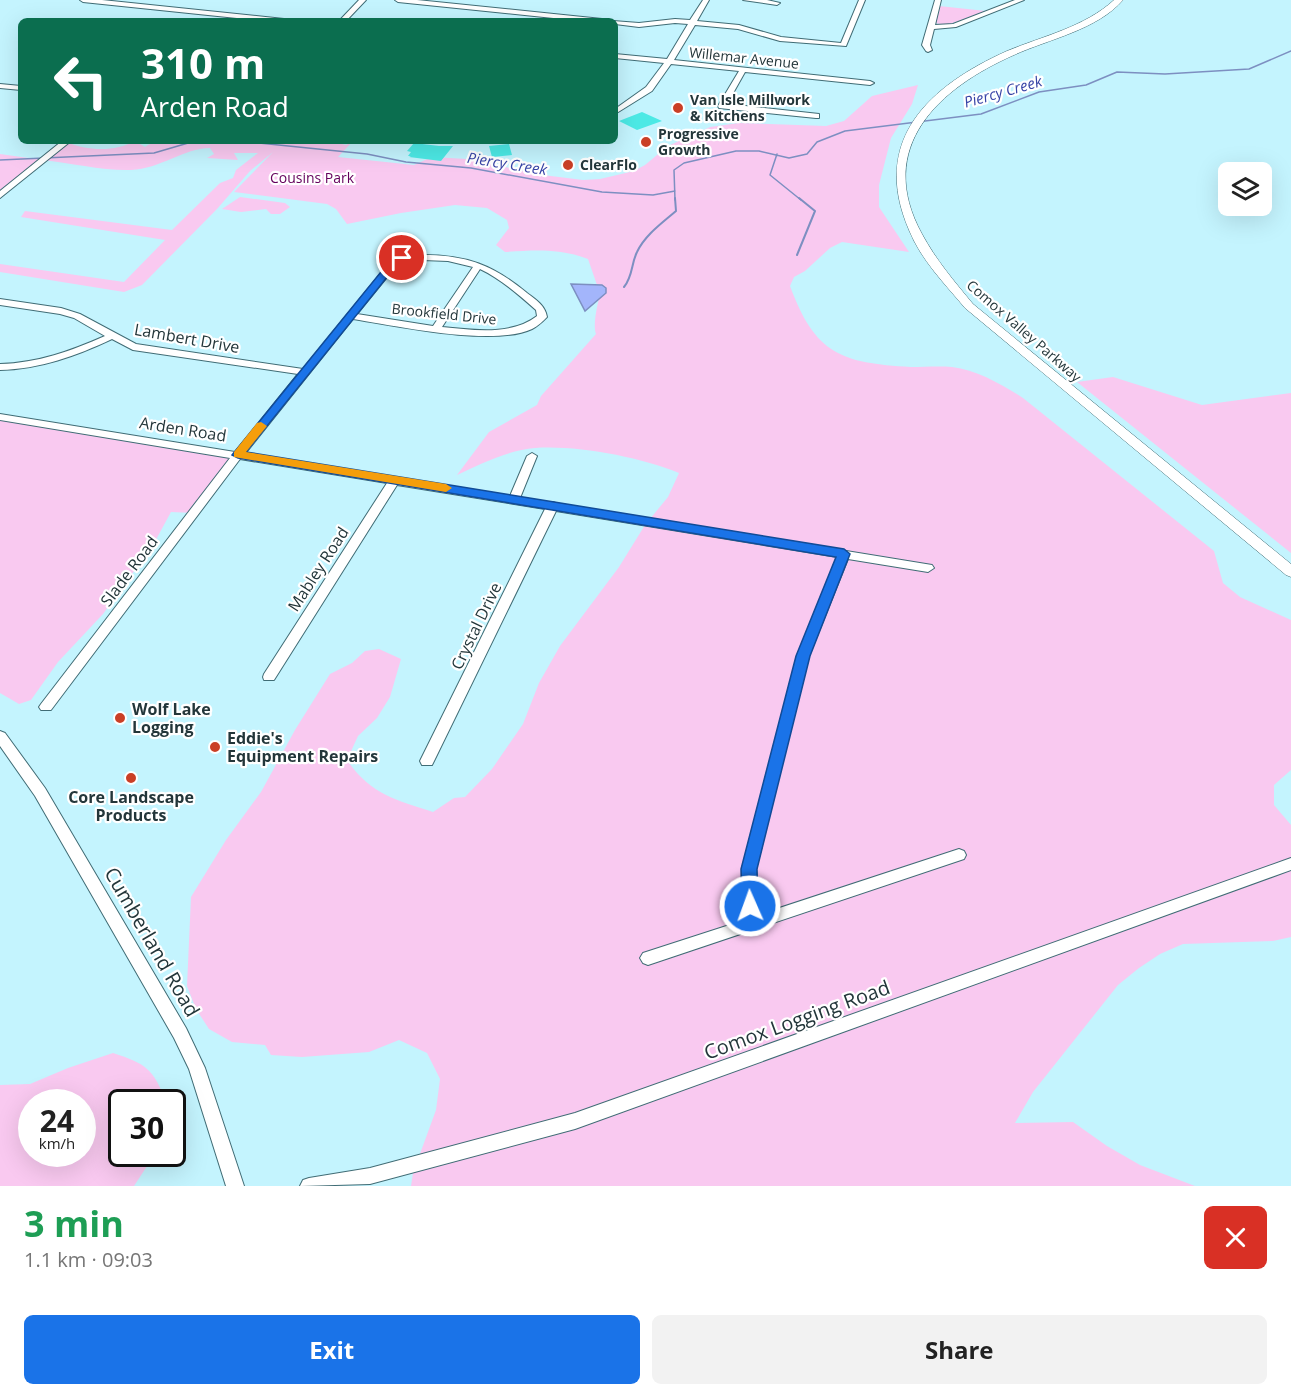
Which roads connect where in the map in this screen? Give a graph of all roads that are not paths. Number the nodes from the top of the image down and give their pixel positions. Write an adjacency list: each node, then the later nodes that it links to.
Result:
1 (83, 0): 12 (street)
2 (363, 0): 15 (street)
3 (398, 0): 16 (street)
4 (706, 0): 19 (street)
5 (746, 0): 11 (street)
6 (862, 0): 19 (street)
7 (938, 0): 20 (street)
8 (1022, 0): 20 (street)
9 (1108, 0): 17 (main road, Comox Valley Parkway)
10 (1119, 0): 17 (main road, Comox Valley Parkway)
11 (777, 3)
12 (227, 15): 13 (street); 14 (street)
13 (223, 18)
14 (256, 18)
15 (345, 18)
16 (573, 18)
17 (1087, 21): 47 (main road, Comox Valley Parkway)
18 (618, 22): 19 (street)
19 (693, 23): 23 (street)
20 (930, 27): 21 (street)
21 (928, 50)
22 (618, 56): 23 (street, Willemar Avenue)
23 (669, 62): 24 (street, Willemar Avenue); 28 (street)
24 (743, 70): 25 (street, Willemar Avenue); 29 (street)
25 (870, 83)
26 (0, 86): 27 (street)
27 (18, 88)
28 (618, 110)
29 (816, 116)
30 (63, 144): 31 (street)
31 (0, 195)
32 (479, 265): 34 (street, Brookfield Drive); 35 (street); 35 (street, Brookfield Drive)
33 (0, 302): 36 (street, Lambert Drive)
34 (350, 316): 35 (street, Brookfield Drive); 38 (street, Brookfield Drive)
35 (436, 328)
36 (112, 336): 37 (street); 38 (street, Lambert Drive)
37 (0, 367)
38 (305, 372): 40 (street, Brookfield Drive)
39 (0, 417): 40 (street, Arden Road)
40 (238, 455): 42 (street, Arden Road); 49 (street, Slade Road)
41 (532, 456): 43 (street)
42 (395, 480): 43 (street, Arden Road); 48 (street, Mabley Road)
43 (514, 500): 44 (street, Arden Road)
44 (553, 505): 45 (street, Arden Road); 51 (street, Crystal Drive)
45 (844, 554): 46 (street, Arden Road); 54 (street)
46 (928, 568)
47 (1291, 572)
48 (269, 677)
49 (46, 706)
50 (0, 736): 56 (street, Cumberland Road)
51 (427, 761)
52 (959, 855): 54 (street)
53 (1291, 864): 57 (street, Comox Logging Road)
54 (757, 922): 55 (street)
55 (648, 957)
56 (235, 1186)
57 (309, 1186)

